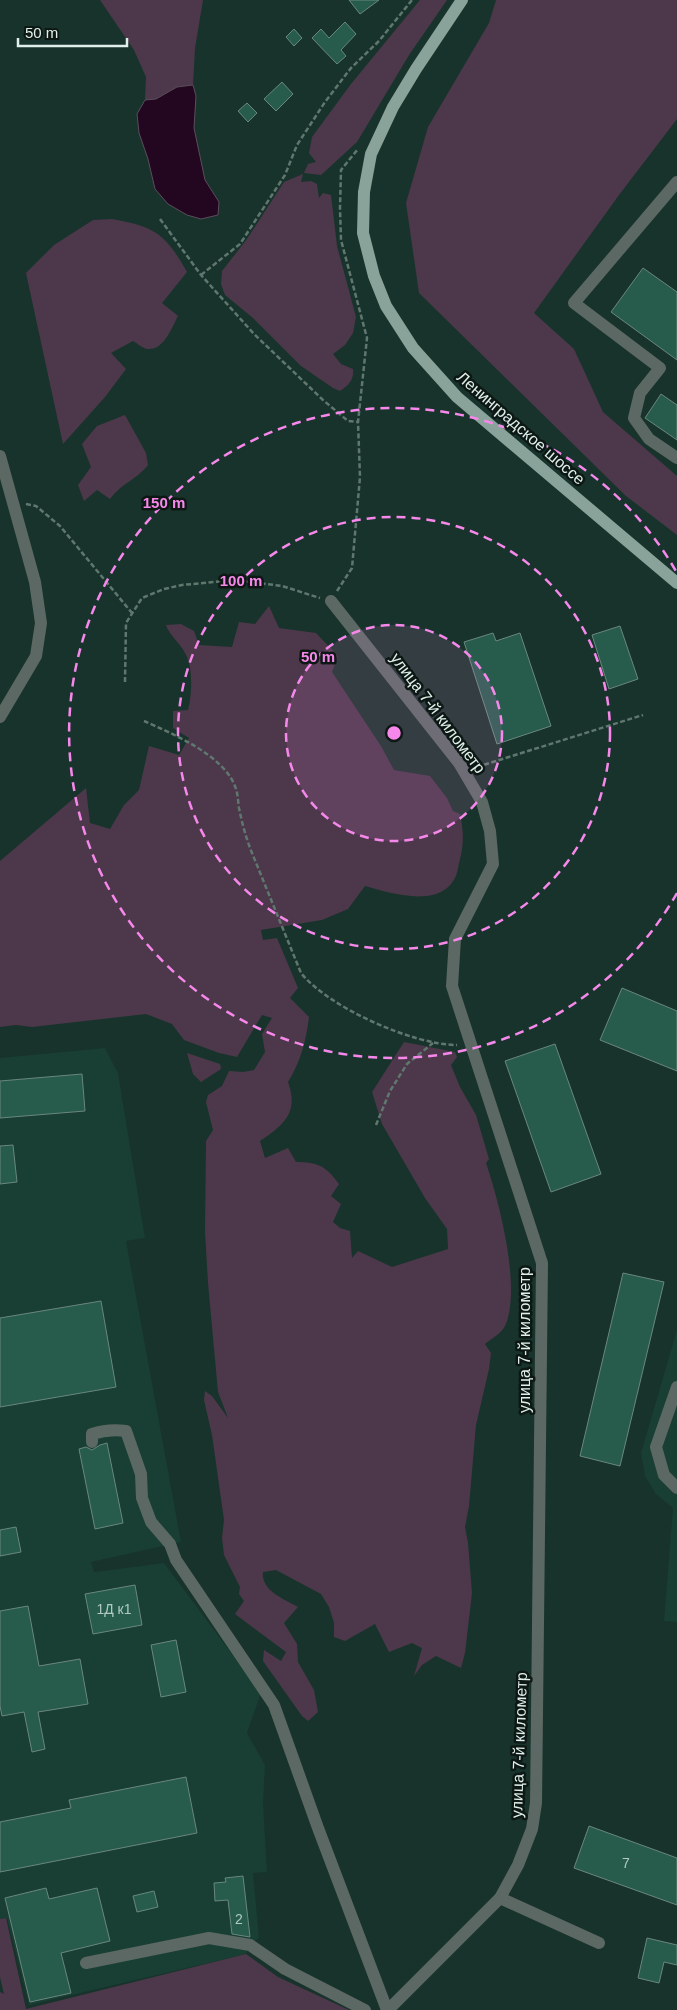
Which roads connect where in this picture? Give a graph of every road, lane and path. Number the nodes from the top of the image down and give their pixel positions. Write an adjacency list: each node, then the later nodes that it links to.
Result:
1 (412, 0): 6 (path)
2 (462, 0): 11 (main road, Ленинградское шоссе)
3 (363, 142): 7 (path)
4 (677, 182): 9 (lane)
5 (160, 219): 6 (path)
6 (201, 275): 7 (path)
7 (358, 422): 12 (path)
8 (0, 456): 10 (lane)
9 (677, 458)
10 (12, 501): 13 (path); 16 (lane)
11 (677, 583)
12 (331, 601): 13 (path); 18 (lane, улица 7-й километр)
13 (132, 613): 14 (path)
14 (126, 682)
15 (642, 715): 18 (path)
16 (0, 717)
17 (144, 721): 19 (path)
18 (464, 772): 20 (lane, улица 7-й километр)
19 (432, 1043): 20 (path); 21 (path)
20 (471, 1044): 25 (lane, улица 7-й километр)
21 (376, 1124)
22 (677, 1387): 24 (lane)
23 (92, 1442): 29 (lane)
24 (677, 1488)
25 (500, 1898): 26 (lane); 29 (lane, улица 7-й километр)
26 (599, 1943)
27 (86, 1963): 28 (lane)
28 (365, 2010)
29 (387, 2010)

